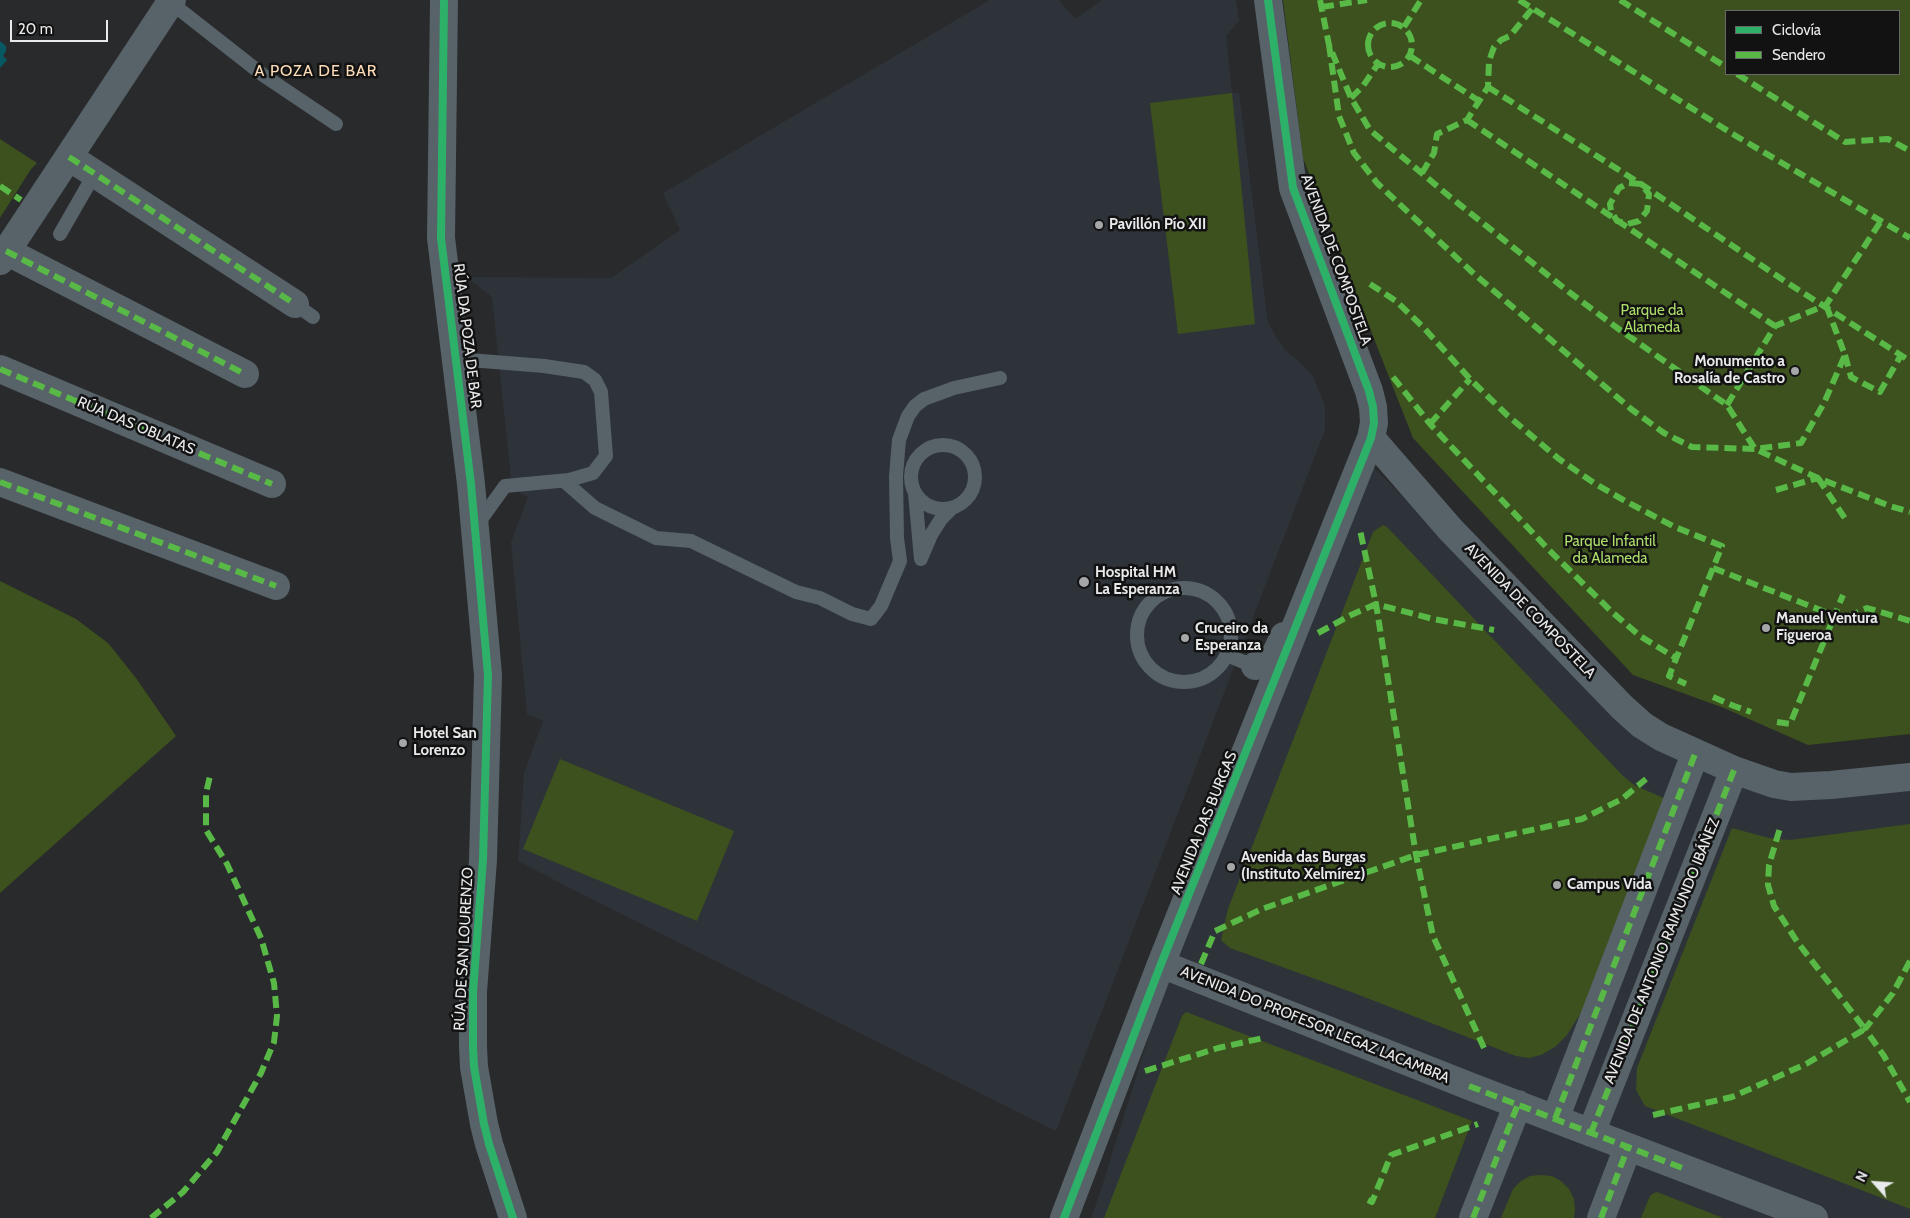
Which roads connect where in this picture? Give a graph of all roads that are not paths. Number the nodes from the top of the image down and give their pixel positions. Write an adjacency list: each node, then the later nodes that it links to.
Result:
1 (444, 0): 10 (street, RÚA DA POZA DE BAR)
2 (1268, 0): 14 (street, AVENIDA DE COMPOSTELA)
3 (171, 1): 4 (lane); 5 (street)
4 (336, 124)
5 (69, 157): 6 (street); 8 (street)
6 (95, 174): 7 (lane); 9 (street)
7 (60, 234)
8 (3, 256): 12 (street)
9 (304, 310)
10 (456, 359): 15 (lane); 20 (street, RÚA DA POZA DE BAR)
11 (0, 369): 17 (street, RÚA DAS OBLATAS)
12 (245, 374)
13 (1000, 378): 15 (lane)
14 (1372, 438): 23 (street, AVENIDA DAS BURGAS); 25 (street, AVENIDA DE COMPOSTELA)
15 (564, 481): 20 (lane)
16 (0, 482): 21 (street)
17 (272, 484)
18 (915, 493): 19 (lane); 19 (lane); 19 (lane)
19 (952, 508)
20 (476, 527): 24 (street, RÚA DA POZA DE BAR)
21 (276, 586)
22 (1227, 655): 22 (lane); 23 (lane)
23 (1266, 671): 27 (street, AVENIDA DAS BURGAS)
24 (488, 675): 32 (street, RÚA DE SAN LOURENZO)
25 (1714, 762): 26 (street, AVENIDA DE COMPOSTELA); 29 (street); 30 (street, AVENIDA DE ANTONIO RAIMUNDO IBÁÑEZ)
26 (1910, 776)
27 (1161, 964): 28 (street, AVENIDA DO PROFESOR LEGAZ LACAMBRA); 33 (street, AVENIDA DAS BURGAS)
28 (1518, 1104): 29 (street); 34 (street)
29 (1555, 1119): 30 (street)
30 (1592, 1133): 31 (street)
31 (1628, 1147): 35 (street); 36 (street)
32 (513, 1218)
33 (1064, 1218)
34 (1473, 1218)
35 (1601, 1218)
36 (1814, 1218)

